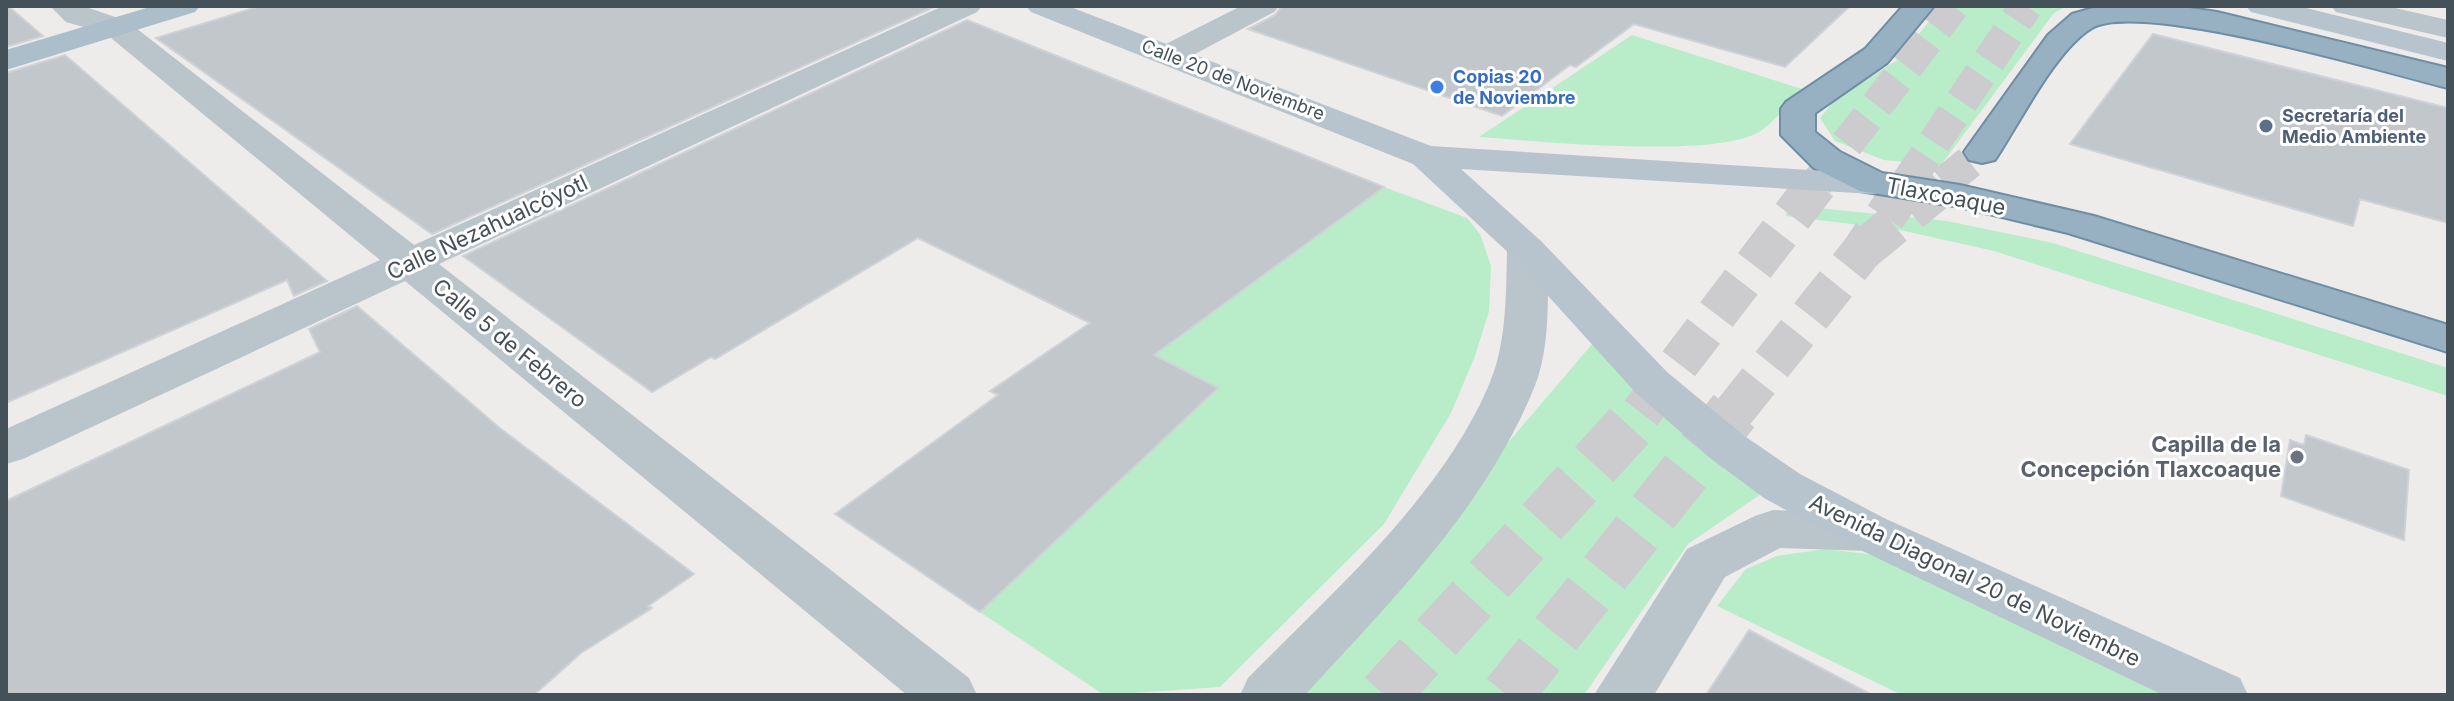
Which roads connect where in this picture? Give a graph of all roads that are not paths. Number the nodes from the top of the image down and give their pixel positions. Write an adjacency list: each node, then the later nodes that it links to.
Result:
1 (185, 6): 9 (main road)
2 (967, 6): 21 (street, Calle Nezahualcóyotl)
3 (1041, 6): 13 (main road, Calle 20 de Noviembre)
4 (1264, 6): 13 (street)
5 (1919, 6): 18 (highway)
6 (2261, 6): 12 (main road)
7 (2346, 6): 10 (street)
8 (71, 11): 9 (street, Calle 5 de Febrero); 11 (main road)
9 (114, 16): 14 (main road); 21 (street, Calle 5 de Febrero)
10 (2448, 29)
11 (6, 38)
12 (2448, 52)
13 (1169, 55): 17 (main road, Calle 20 de Noviembre)
14 (6, 60)
15 (2448, 78): 16 (highway)
16 (1982, 152)
17 (1426, 156): 18 (main road, Tlaxcoaque); 20 (main road, Avenida Diagonal 20 de Noviembre)
18 (1873, 183): 19 (highway, Tlaxcoaque)
19 (1960, 196): 22 (highway); 23 (highway, Tlaxcoaque)
20 (1527, 249): 25 (main road, Avenida Diagonal 20 de Noviembre); 27 (street)
21 (410, 263): 24 (street, Calle Nezahualcóyotl); 26 (street, Calle 5 de Febrero)
22 (2448, 308)
23 (2448, 339)
24 (6, 448)
25 (1868, 532): 28 (street); 29 (main road, Avenida Diagonal 20 de Noviembre)
26 (948, 695)
27 (1269, 695)
28 (1623, 695)
29 (2219, 695)

